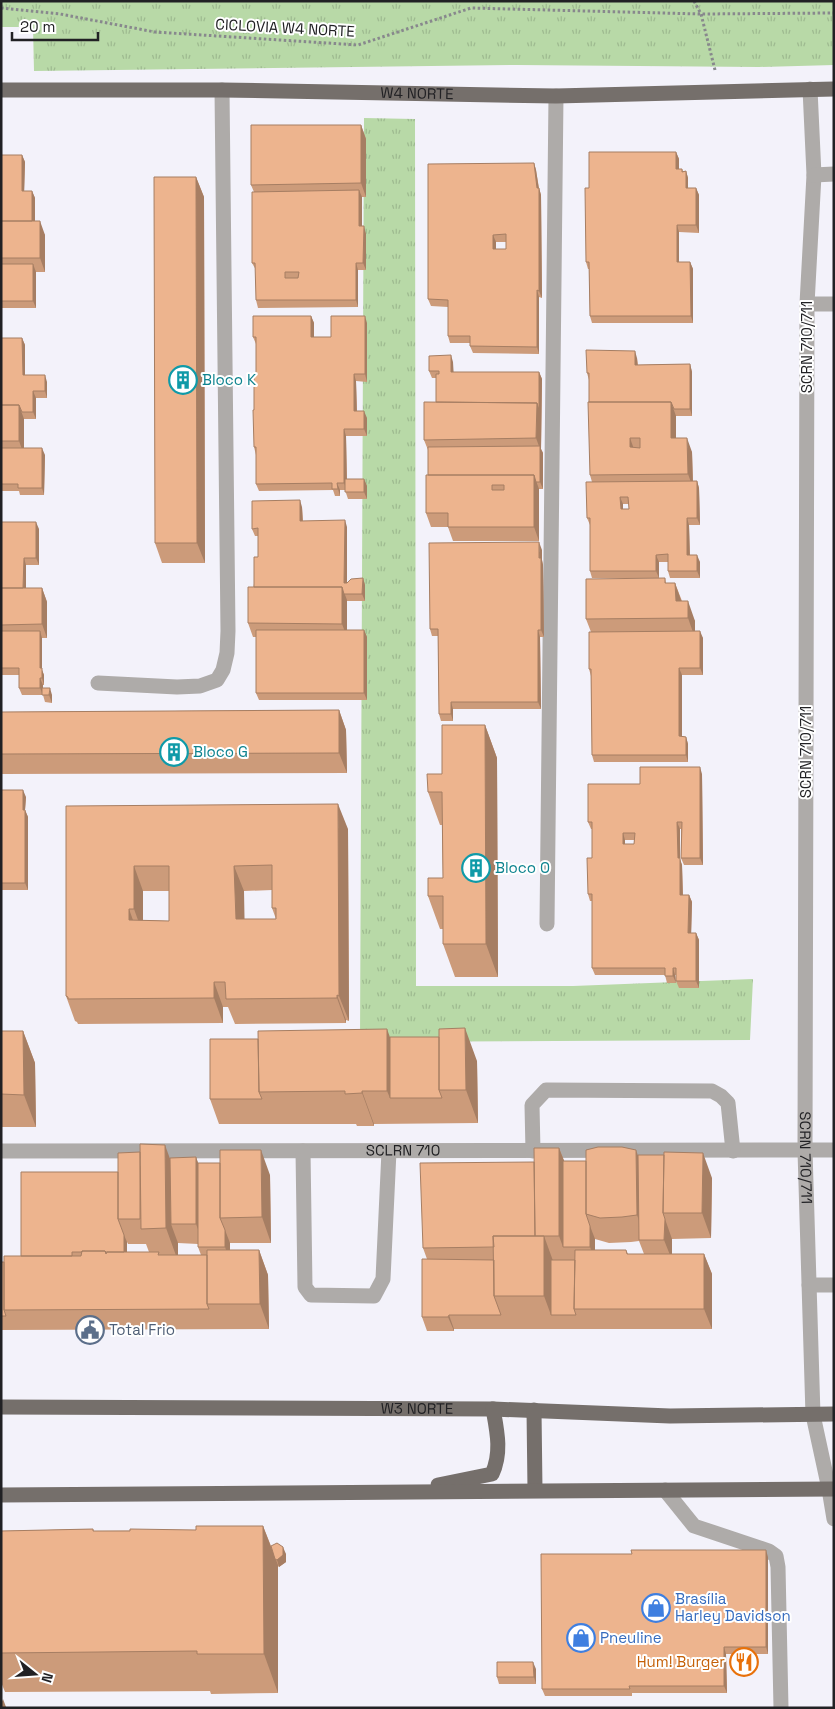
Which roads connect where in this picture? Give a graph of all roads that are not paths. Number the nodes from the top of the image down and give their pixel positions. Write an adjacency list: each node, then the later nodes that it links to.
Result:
1 (834, 89): 4 (main road, W4 NORTE)
2 (1, 90): 3 (main road, W4 NORTE)
3 (222, 90): 5 (main road, W4 NORTE); 10 (street)
4 (810, 90): 5 (main road, W4 NORTE); 7 (street, SCRN 710/711)
5 (556, 96): 11 (street)
6 (834, 174): 7 (street)
7 (814, 175): 8 (street, SCRN 710/711)
8 (807, 304): 9 (street); 17 (street, SCRN 710/711)
9 (834, 304)
10 (98, 683)
11 (547, 924)
12 (834, 1150): 17 (street, SCLRN 710)
13 (1, 1151): 14 (street, SCLRN 710)
14 (303, 1151): 15 (street, SCLRN 710); 15 (street)
15 (389, 1151): 18 (street, SCLRN 710)
16 (733, 1151): 17 (street, SCLRN 710); 18 (street, SCLRN 710); 18 (street)
17 (805, 1151): 19 (street, SCRN 710/711)
18 (533, 1152)
19 (809, 1285): 20 (street); 24 (street, SCRN 710/711)
20 (834, 1285)
21 (1, 1408): 22 (main road, W3 NORTE)
22 (493, 1409): 23 (main road, W3 NORTE); 29 (main road)
23 (534, 1410): 24 (main road, W3 NORTE); 27 (main road)
24 (813, 1414): 25 (main road, W3 NORTE); 26 (street, SCRN 710/711)
25 (834, 1414)
26 (832, 1489): 28 (main road); 31 (street, SCRN 710/711)
27 (535, 1490): 28 (main road); 29 (main road)
28 (665, 1490): 32 (street)
29 (402, 1493): 30 (main road)
30 (1, 1495)
31 (834, 1519)
32 (781, 1708)

